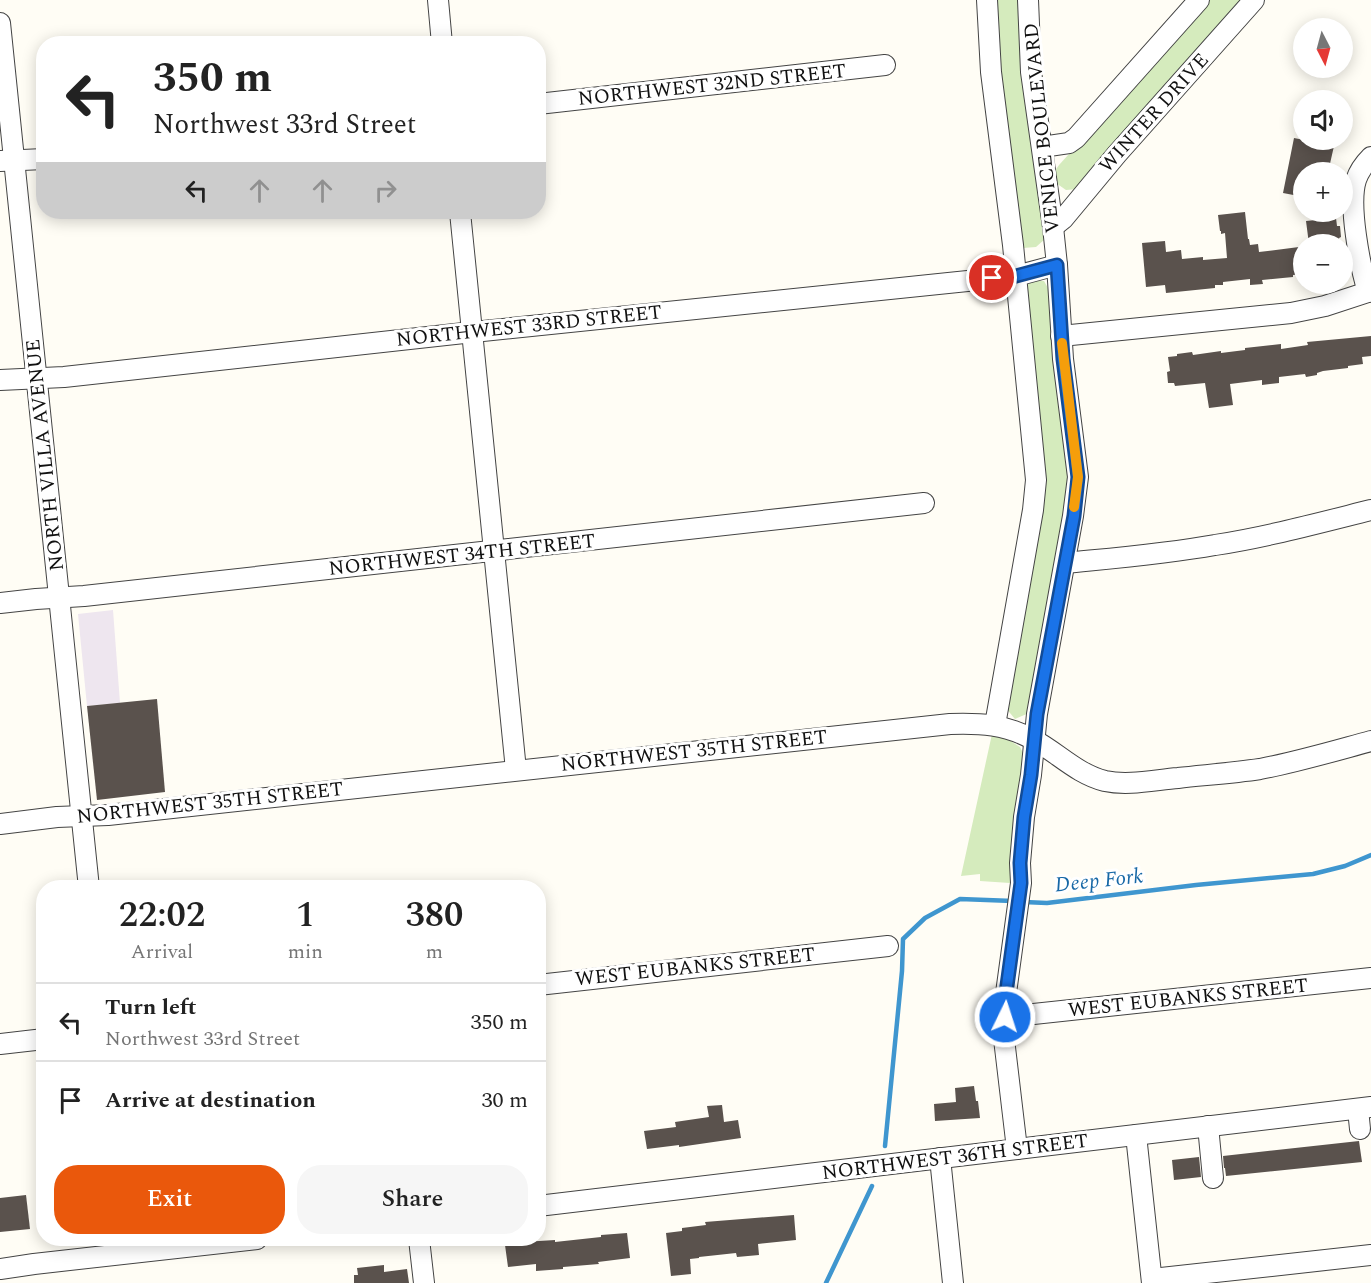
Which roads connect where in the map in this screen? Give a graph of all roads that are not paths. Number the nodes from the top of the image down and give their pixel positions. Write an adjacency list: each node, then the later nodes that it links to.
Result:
1 (438, 0): 7 (street)
2 (987, 0): 17 (street)
3 (1028, 0): 10 (street, VENICE BOULEVARD)
4 (1199, 0): 10 (street, WINTER DRIVE)
5 (1254, 0): 15 (street, WINTER DRIVE)
6 (0, 23): 13 (street, NORTH VILLA AVENUE)
7 (441, 36)
8 (885, 65): 9 (street, NORTHWEST 32ND STREET)
9 (546, 103)
10 (1042, 147): 15 (street, VENICE BOULEVARD)
11 (1371, 157): 18 (street)
12 (36, 159): 13 (street)
13 (7, 161): 21 (street, NORTH VILLA AVENUE)
14 (461, 219): 19 (street)
15 (1053, 227): 16 (street, VENICE BOULEVARD)
16 (1057, 265): 17 (street, NORTHWEST 33RD STREET); 20 (street, VENICE BOULEVARD)
17 (1016, 276): 19 (street, NORTHWEST 33RD STREET); 29 (street)
18 (1369, 292): 20 (street)
19 (473, 332): 21 (street, NORTHWEST 33RD STREET); 25 (street)
20 (1061, 336): 26 (street, VENICE BOULEVARD)
21 (38, 378): 22 (street, NORTHWEST 33RD STREET); 27 (street, NORTH VILLA AVENUE)
22 (0, 380)
23 (924, 503): 25 (street, NORTHWEST 34TH STREET)
24 (1371, 510): 26 (street)
25 (494, 551): 27 (street, NORTHWEST 34TH STREET); 32 (street)
26 (1065, 563): 30 (street, VENICE BOULEVARD)
27 (60, 598): 28 (street, NORTHWEST 34TH STREET); 33 (street, NORTH VILLA AVENUE)
28 (0, 603)
29 (995, 725): 30 (street, NORTHWEST 35TH STREET); 32 (street, NORTHWEST 35TH STREET)
30 (1034, 740): 31 (street, NORTHWEST 35TH STREET); 39 (street, VENICE BOULEVARD)
31 (1371, 741)
32 (516, 770): 33 (street, NORTHWEST 35TH STREET)
33 (82, 816): 34 (street, NORTHWEST 35TH STREET); 35 (street, NORTH VILLA AVENUE)
34 (0, 824)
35 (88, 880)
36 (888, 946): 38 (street, WEST EUBANKS STREET)
37 (1371, 978): 39 (street, WEST EUBANKS STREET)
38 (546, 984)
39 (1005, 1017): 46 (street, VENICE BOULEVARD)
40 (36, 1040): 41 (street)
41 (0, 1044)
42 (1364, 1108): 43 (street, NORTHWEST 36TH STREET); 44 (street)
43 (1208, 1126): 45 (street, NORTHWEST 36TH STREET); 48 (street)
44 (1360, 1129)
45 (1136, 1135): 46 (street, NORTHWEST 36TH STREET); 54 (street)
46 (1017, 1149): 47 (street, NORTHWEST 36TH STREET)
47 (940, 1158): 49 (street, NORTHWEST 36TH STREET); 56 (street)
48 (1213, 1178)
49 (546, 1205)
50 (128, 1246): 53 (street)
51 (420, 1246): 55 (street)
52 (1371, 1255): 54 (street)
53 (0, 1269)
54 (1152, 1281)
55 (424, 1283)
56 (953, 1283)

